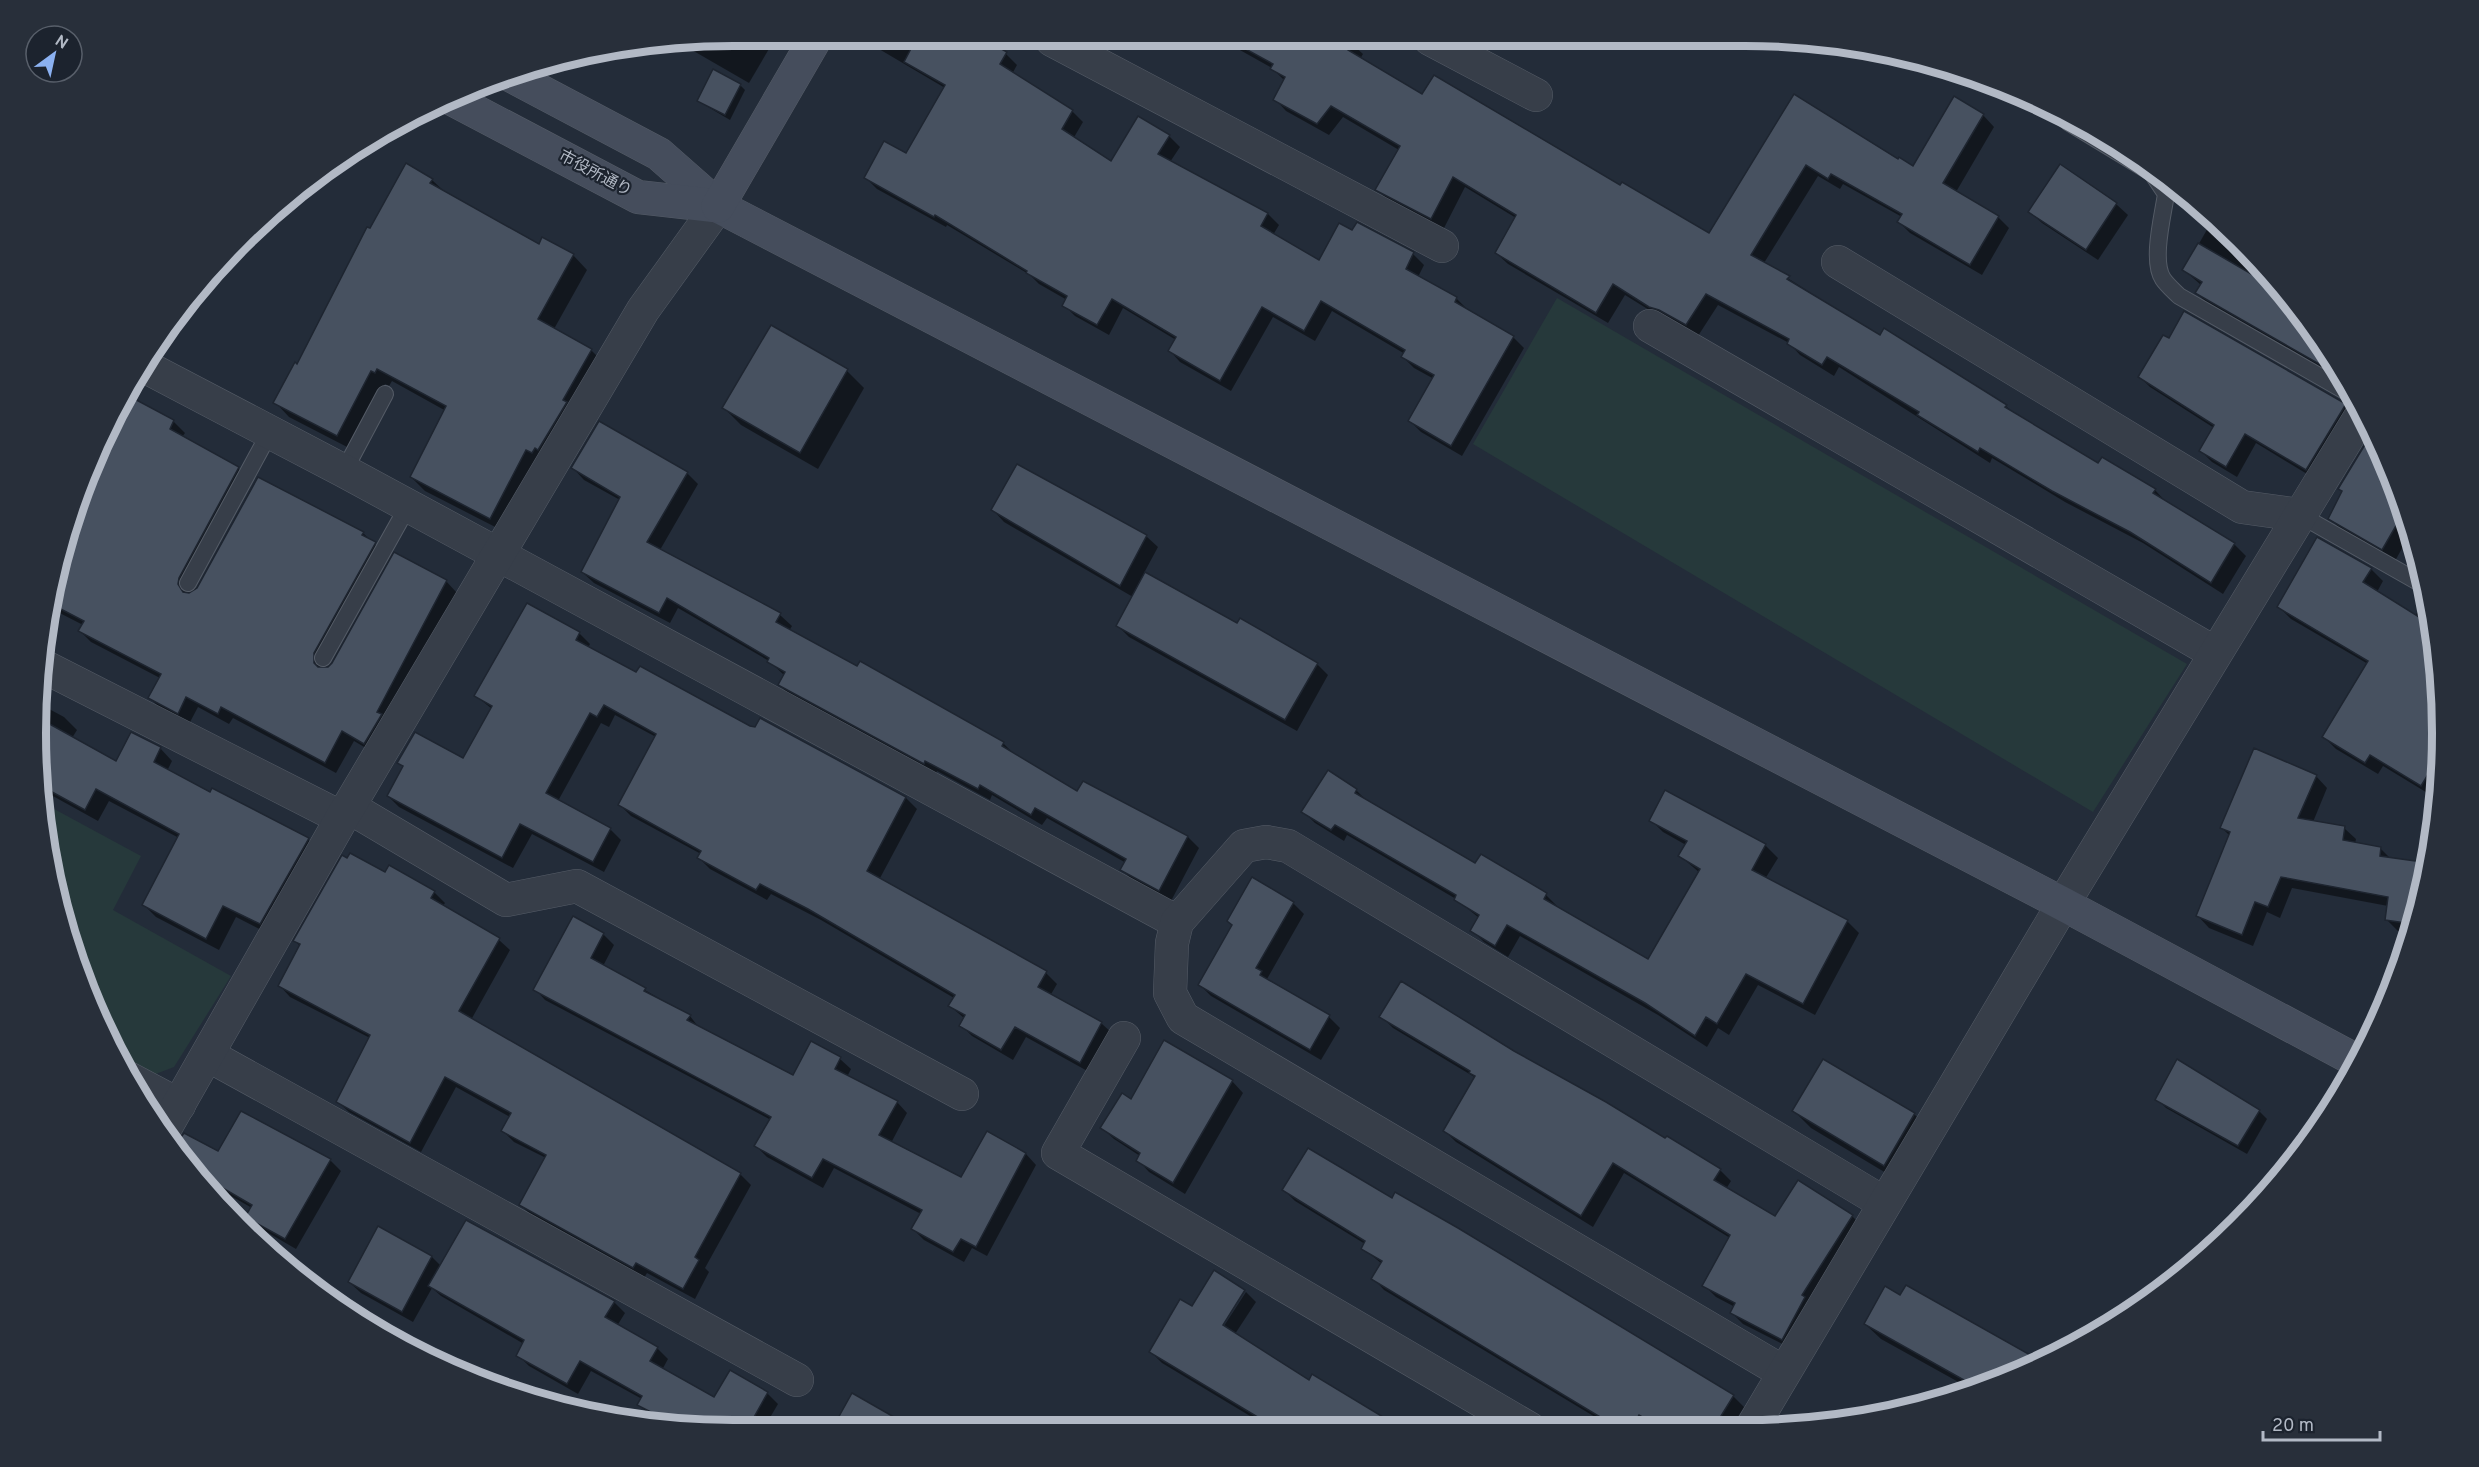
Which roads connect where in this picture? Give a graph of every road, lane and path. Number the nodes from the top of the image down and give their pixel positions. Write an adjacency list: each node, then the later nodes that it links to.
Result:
1 (811, 46): 8 (street)
2 (1063, 46): 9 (street)
3 (1443, 46): 5 (street)
4 (521, 81): 8 (street)
5 (1536, 95)
6 (461, 104): 8 (street, 市役所通り)
7 (2161, 186): 13 (lane)
8 (718, 206): 20 (street); 27 (street)
9 (1442, 246)
10 (1838, 262): 19 (street)
11 (1650, 326): 23 (street)
12 (151, 370): 16 (street)
13 (2338, 387)
14 (385, 394): 17 (lane)
15 (2357, 422): 19 (street)
16 (270, 432): 17 (street); 22 (lane)
17 (344, 471): 18 (street)
18 (408, 506): 20 (street); 24 (lane)
19 (2300, 515): 21 (lane); 23 (street)
20 (499, 556): 26 (street); 28 (street)
21 (2415, 580)
22 (188, 583)
23 (2216, 653): 27 (street)
24 (323, 658)
25 (50, 670): 26 (street)
26 (346, 813): 30 (street); 32 (street)
27 (2063, 904): 31 (street); 35 (street)
28 (1178, 922): 35 (street); 36 (street)
29 (1124, 1038): 38 (street)
30 (208, 1055): 34 (street); 37 (street)
31 (2351, 1058)
32 (962, 1094)
33 (155, 1103): 34 (street)
34 (171, 1118)
35 (1884, 1203): 36 (street)
36 (1783, 1372): 39 (street)
37 (797, 1380)
38 (1513, 1420)
39 (1757, 1420)

